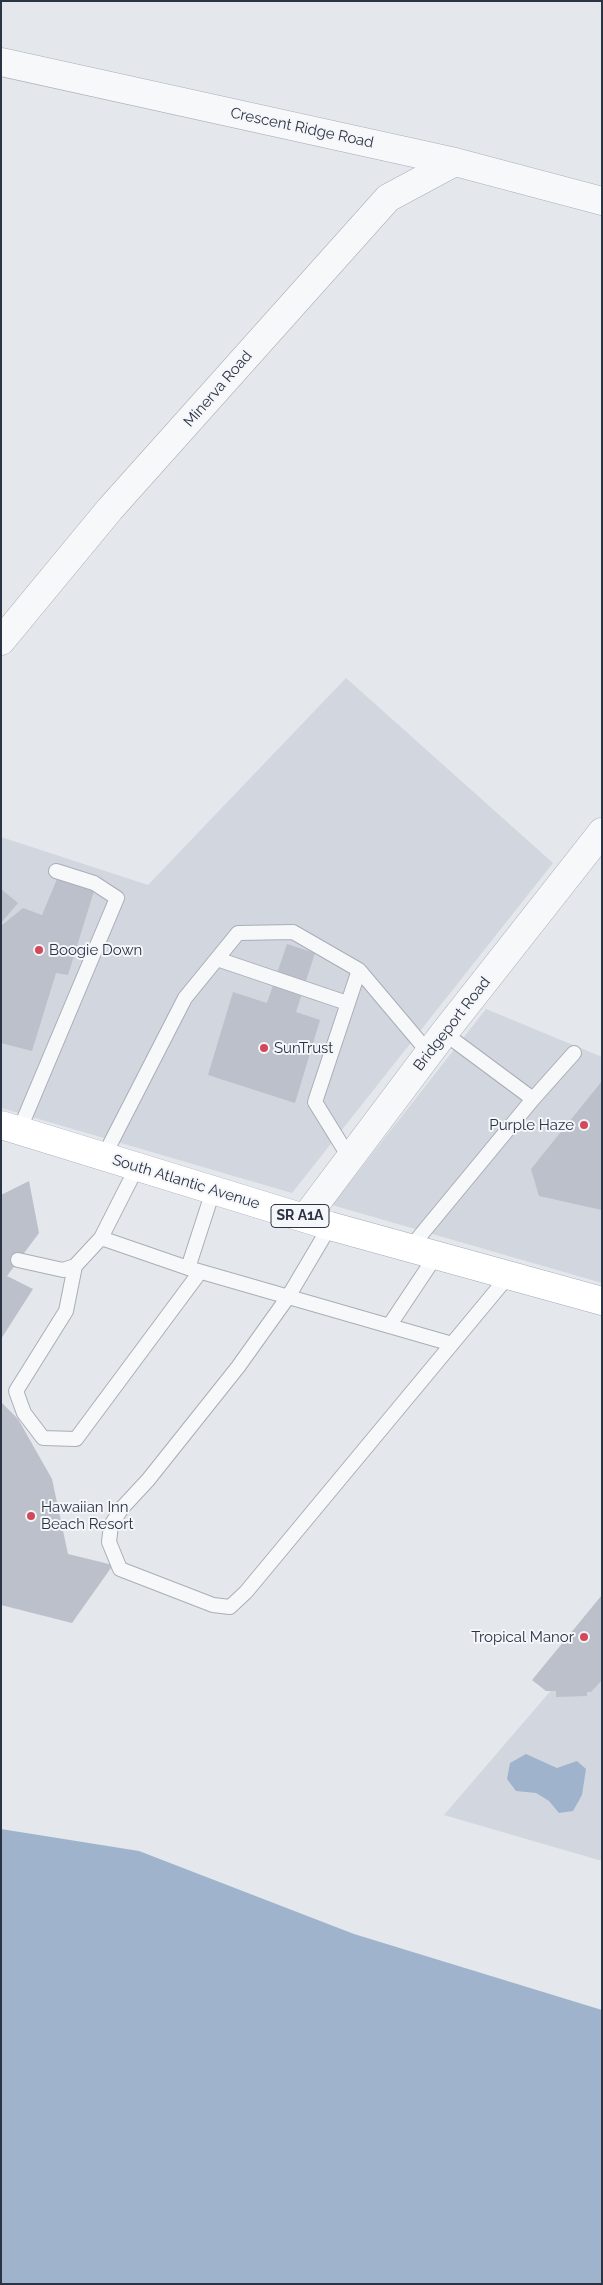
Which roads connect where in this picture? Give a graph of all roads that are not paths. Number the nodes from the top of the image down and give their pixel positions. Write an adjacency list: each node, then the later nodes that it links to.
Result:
1 (1, 62): 2 (street, Crescent Ridge Road)
2 (455, 162): 3 (street, Crescent Ridge Road); 4 (street, Minerva Road)
3 (602, 201)
4 (1, 641)
5 (602, 832): 10 (street, Bridgeport Road)
6 (56, 871): 13 (lane)
7 (217, 959): 8 (lane); 9 (lane); 14 (lane)
8 (359, 970): 9 (lane); 10 (lane)
9 (347, 1003): 15 (lane)
10 (436, 1043): 12 (lane); 15 (street, Bridgeport Road)
11 (574, 1053): 12 (lane)
12 (534, 1099): 20 (lane)
13 (10, 1128): 14 (main road, South Atlantic Avenue / SR A1A)
14 (104, 1156): 16 (main road, South Atlantic Avenue / SR A1A)
15 (350, 1157): 18 (street, Bridgeport Road)
16 (137, 1166): 17 (main road, South Atlantic Avenue / SR A1A); 19 (lane)
17 (213, 1191): 18 (main road, South Atlantic Avenue / SR A1A); 24 (lane)
18 (317, 1222): 20 (main road, South Atlantic Avenue / SR A1A); 26 (lane)
19 (101, 1238): 23 (lane); 24 (lane)
20 (410, 1248): 21 (main road, South Atlantic Avenue / SR A1A)
21 (437, 1254): 25 (main road, South Atlantic Avenue / SR A1A); 28 (lane)
22 (18, 1260): 23 (lane)
23 (75, 1266): 24 (lane)
24 (194, 1270): 26 (lane)
25 (510, 1274): 27 (main road, South Atlantic Avenue / SR A1A); 29 (lane)
26 (288, 1297): 28 (lane); 29 (lane)
27 (602, 1301)
28 (389, 1326): 29 (lane)
29 (452, 1344)

